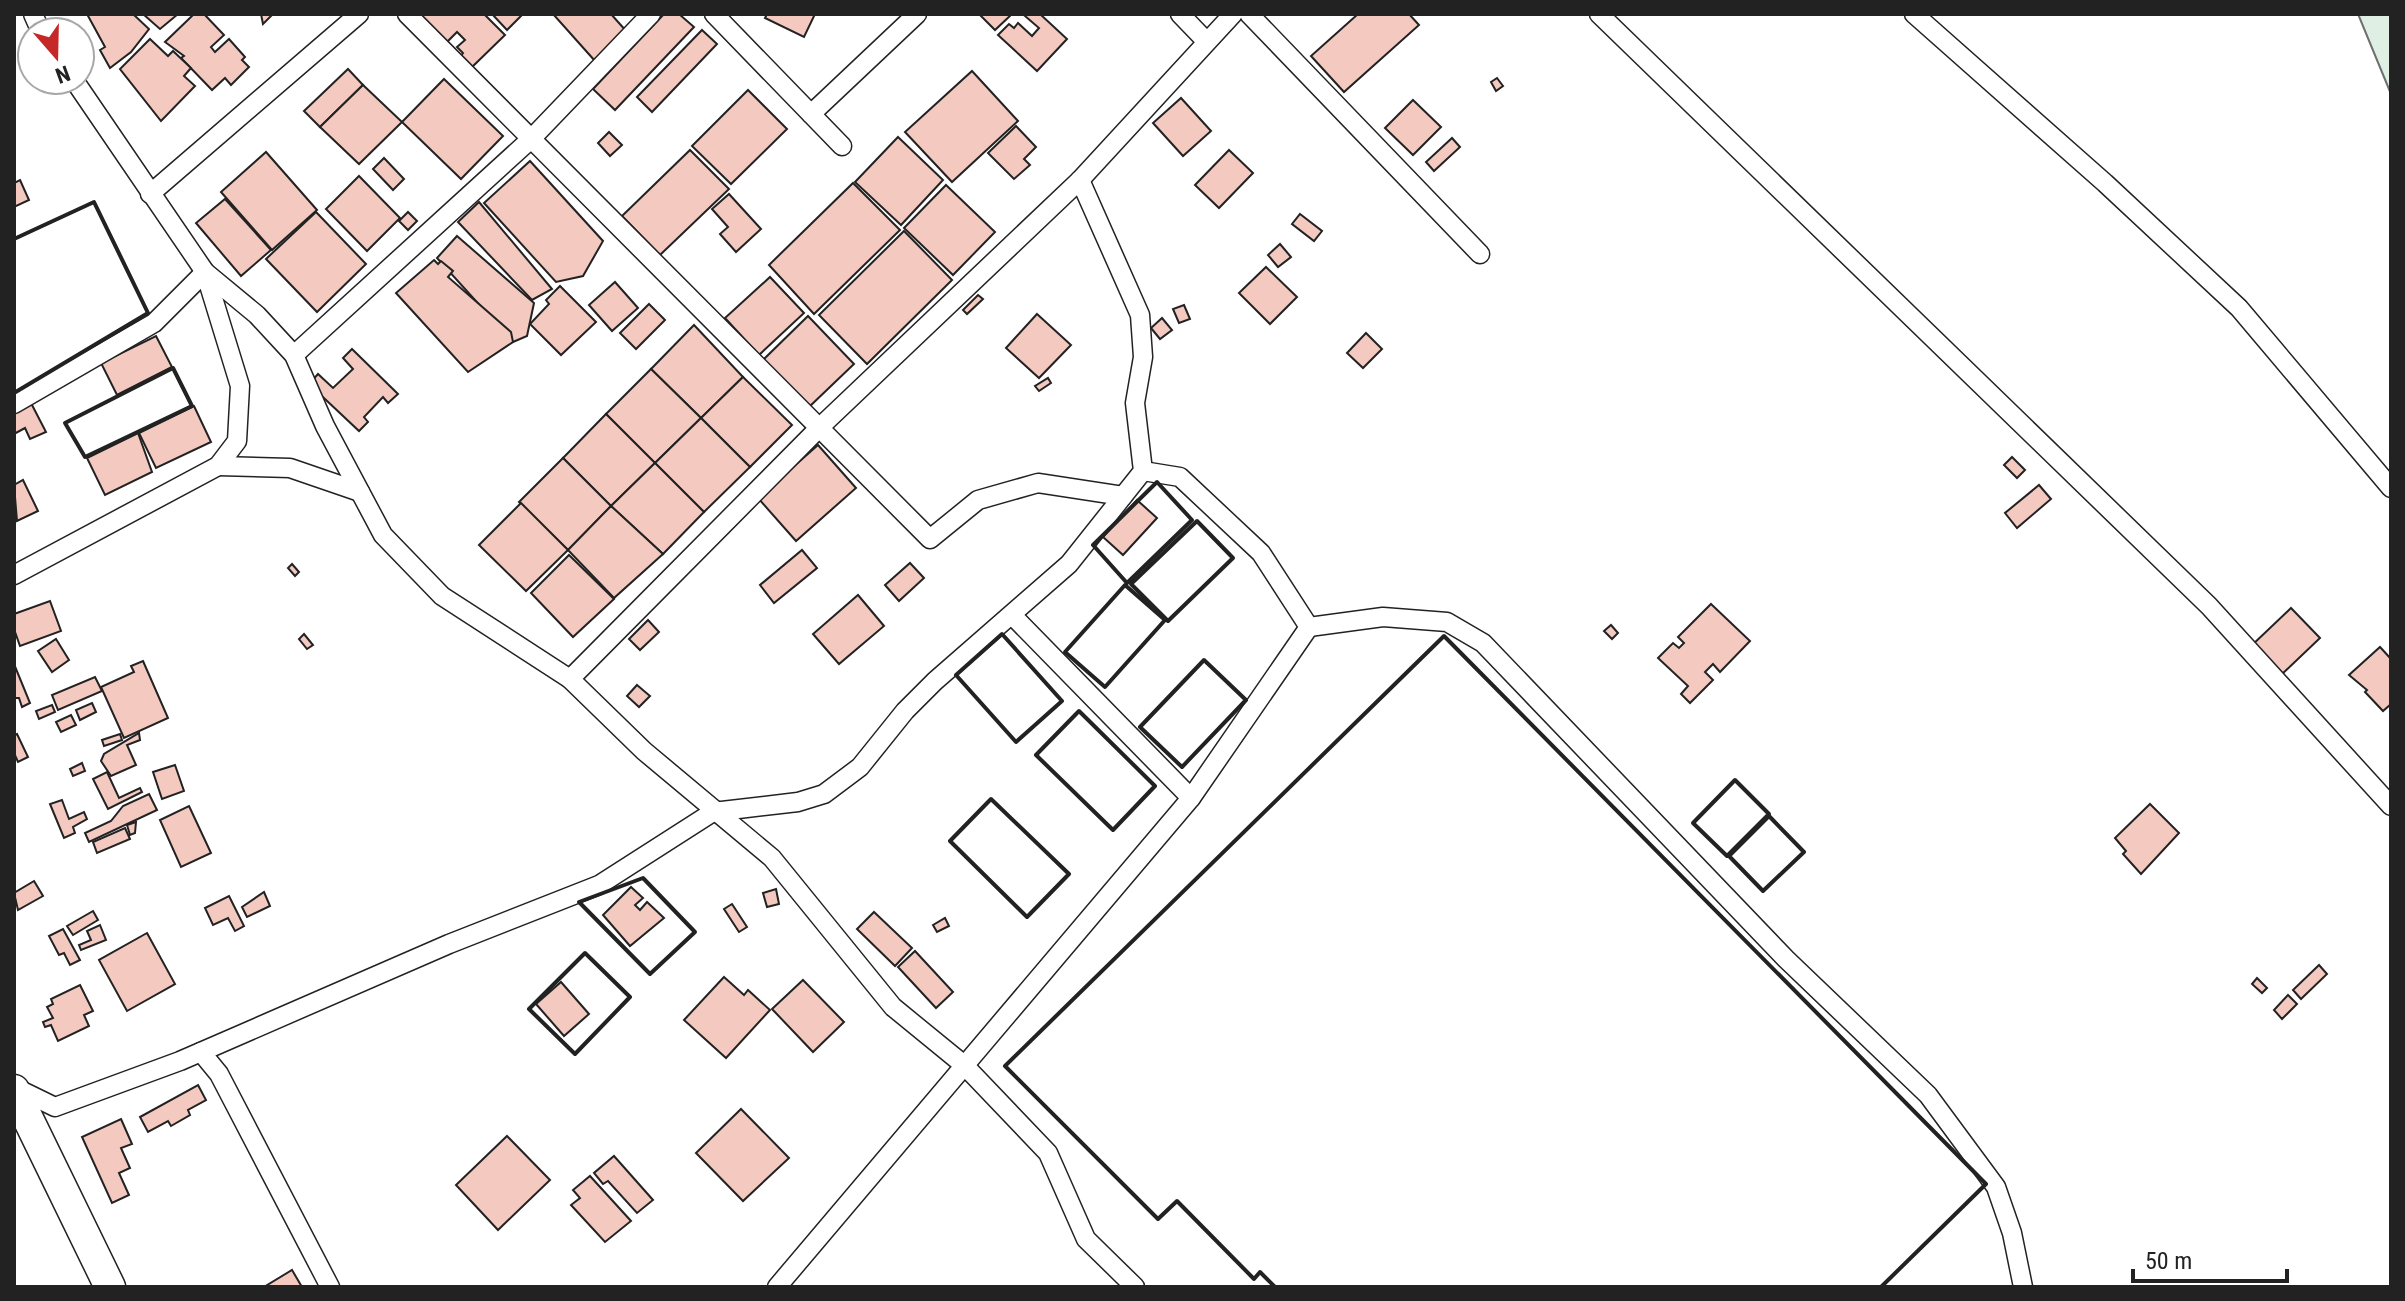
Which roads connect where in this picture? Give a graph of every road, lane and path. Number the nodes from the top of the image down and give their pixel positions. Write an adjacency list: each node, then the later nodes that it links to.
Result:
1 (359, 14): 17 (street)
2 (407, 14): 14 (street)
3 (651, 14): 14 (street)
4 (714, 14): 13 (street)
5 (917, 14): 13 (street)
6 (1180, 14): 11 (street)
7 (1233, 14): 11 (street)
8 (1249, 14): 18 (street)
9 (1914, 14): 25 (street)
10 (1609, 18): 33 (street)
11 (1206, 41): 16 (street)
12 (85, 96): 17 (street)
13 (811, 114): 15 (street)
14 (532, 138): 20 (street); 22 (street)
15 (842, 146)
16 (1080, 180): 22 (street); 24 (street)
17 (150, 194): 19 (street)
18 (1480, 254)
19 (205, 272): 20 (street); 21 (street); 23 (street)
20 (294, 355): 26 (street)
21 (14, 404)
22 (819, 428): 27 (street); 31 (street)
23 (218, 466): 26 (street); 28 (street)
24 (1143, 471): 27 (street); 30 (street)
25 (2391, 488)
26 (360, 492): 31 (street)
27 (1123, 496): 29 (street)
28 (14, 575)
29 (1012, 615): 32 (street); 34 (street)
30 (1309, 627): 32 (street); 42 (street)
31 (570, 679): 34 (street)
32 (1191, 798): 36 (street)
33 (2391, 806)
34 (713, 812): 35 (street); 36 (street)
35 (201, 1052): 37 (street); 39 (street)
36 (964, 1065): 40 (street); 41 (street)
37 (14, 1089): 38 (main road)
38 (110, 1287)
39 (330, 1287)
40 (777, 1287)
41 (1135, 1287)
42 (2023, 1287)

